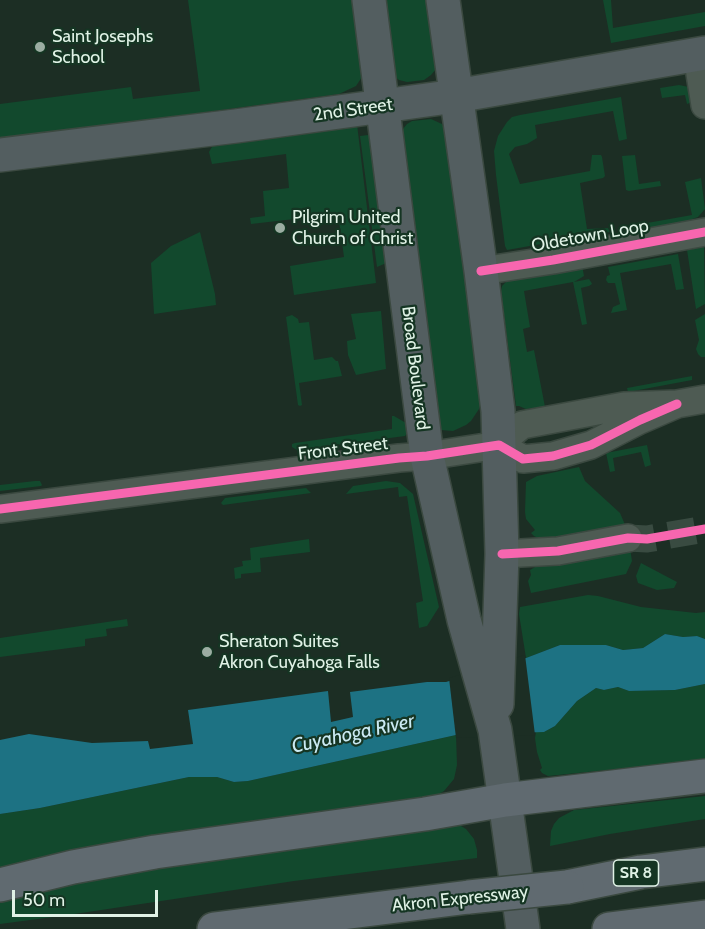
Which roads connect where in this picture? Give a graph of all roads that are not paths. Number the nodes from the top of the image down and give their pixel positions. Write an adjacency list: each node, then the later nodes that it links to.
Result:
1 (369, 0): 5 (main road, Broad Boulevard)
2 (443, 0): 4 (main road, Broad Boulevard)
3 (701, 54): 4 (main road, 2nd Street); 6 (street)
4 (456, 96): 5 (main road, 2nd Street); 9 (main road, Broad Boulevard)
5 (383, 105): 7 (main road, 2nd Street); 13 (main road, Broad Boulevard)
6 (705, 105)
7 (0, 155)
8 (705, 232): 9 (street, Oldetown Loop)
9 (481, 271): 12 (main road, Broad Boulevard)
10 (705, 399): 11 (street)
11 (677, 404): 12 (street); 12 (street)
12 (500, 445): 13 (street, Front Street); 16 (main road, Broad Boulevard)
13 (427, 456): 14 (street, Front Street); 17 (main road, Broad Boulevard)
14 (0, 509)
15 (628, 538): 16 (street)
16 (502, 554): 17 (main road, Broad Boulevard)
17 (483, 618): 18 (main road, Broad Boulevard); 18 (main road, Broad Boulevard)
18 (495, 730): 20 (main road, Broad Boulevard)
19 (705, 777): 20 (highway)
20 (505, 801): 24 (highway); 27 (main road, Broad Boulevard)
21 (705, 856): 23 (highway)
22 (705, 864): 23 (highway, Akron Expressway / SR 8)
23 (641, 872): 26 (highway, Akron Expressway / SR 8, bridge)
24 (0, 885)
25 (705, 917): 28 (highway)
26 (214, 929)
27 (523, 929)
28 (609, 929)

